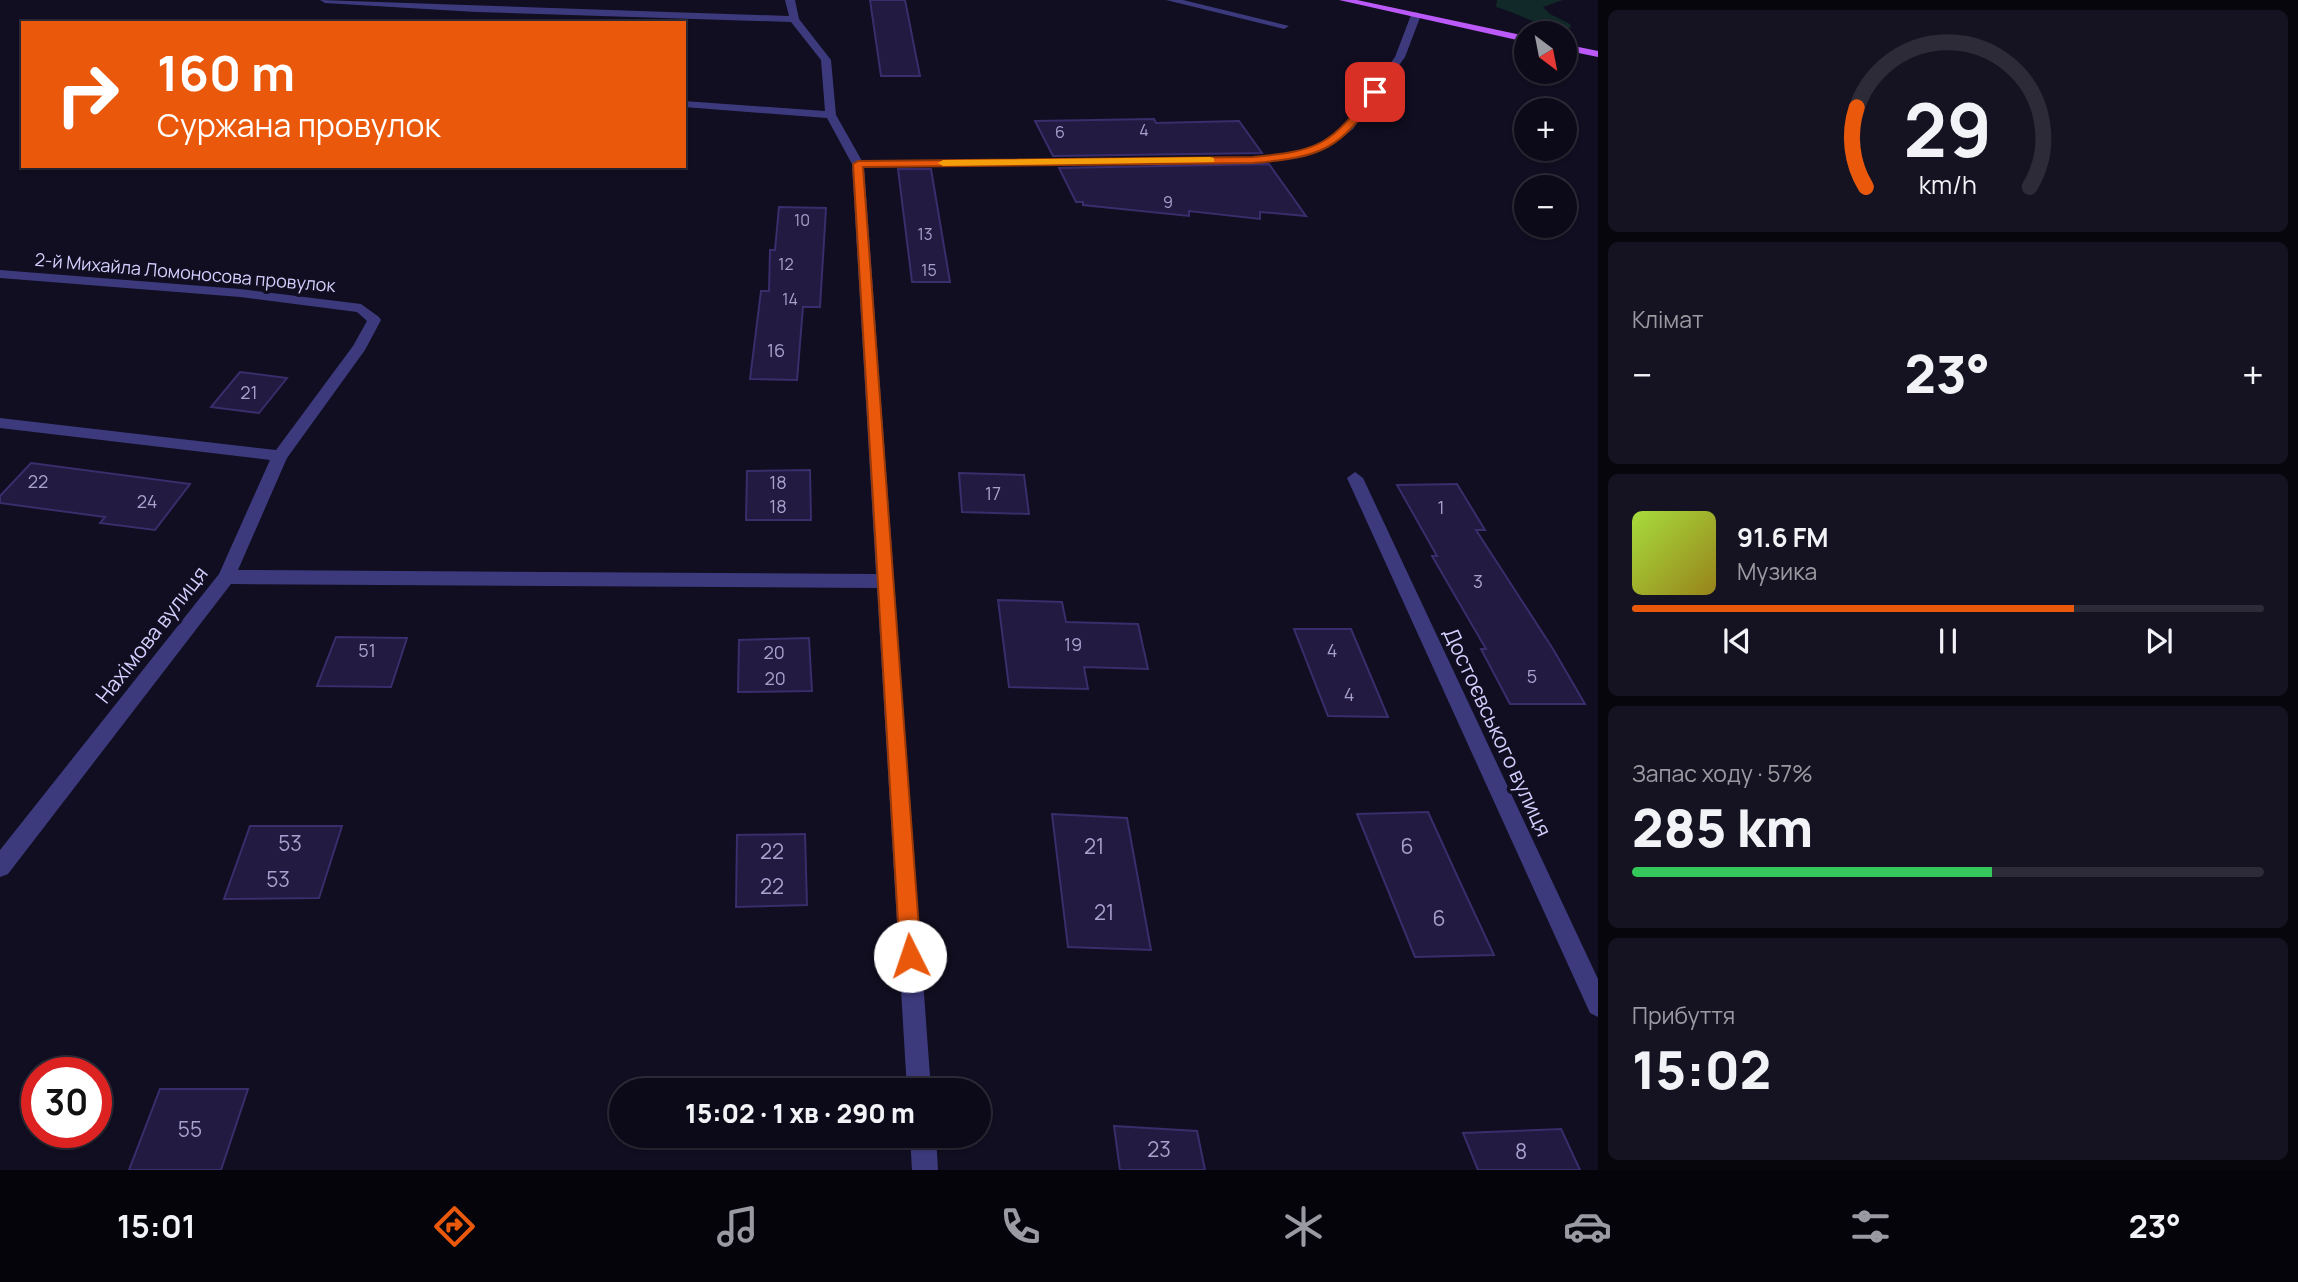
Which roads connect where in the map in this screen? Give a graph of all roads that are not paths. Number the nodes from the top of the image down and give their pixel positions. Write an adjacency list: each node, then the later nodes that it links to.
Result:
1 (325, 0): 6 (street)
2 (485, 0): 6 (street)
3 (790, 0): 8 (street)
4 (1171, 0): 10 (street)
5 (1344, 0): 7 (main road)
6 (476, 9): 8 (street); 9 (street)
7 (1416, 15): 11 (main road); 16 (street)
8 (794, 19): 15 (street)
9 (467, 21)
10 (1283, 26)
11 (1514, 36)
12 (1577, 50): 13 (main road)
13 (1598, 54)
14 (686, 104): 15 (street)
15 (831, 115): 16 (street)
16 (858, 164): 23 (street)
17 (0, 274): 18 (street, 2-й Михайла Ломоносова провулок)
18 (360, 347): 20 (street, Нахімова вулиця)
19 (0, 423): 20 (street)
20 (280, 456): 22 (street, Нахімова вулиця)
21 (1355, 478): 25 (street, Достоєвського вулиця)
22 (226, 577): 23 (street); 24 (street, Нахімова вулиця)
23 (885, 581): 26 (street)
24 (0, 867)
25 (1598, 1005)
26 (918, 1078)
27 (924, 1148): 28 (street)
28 (925, 1170)

